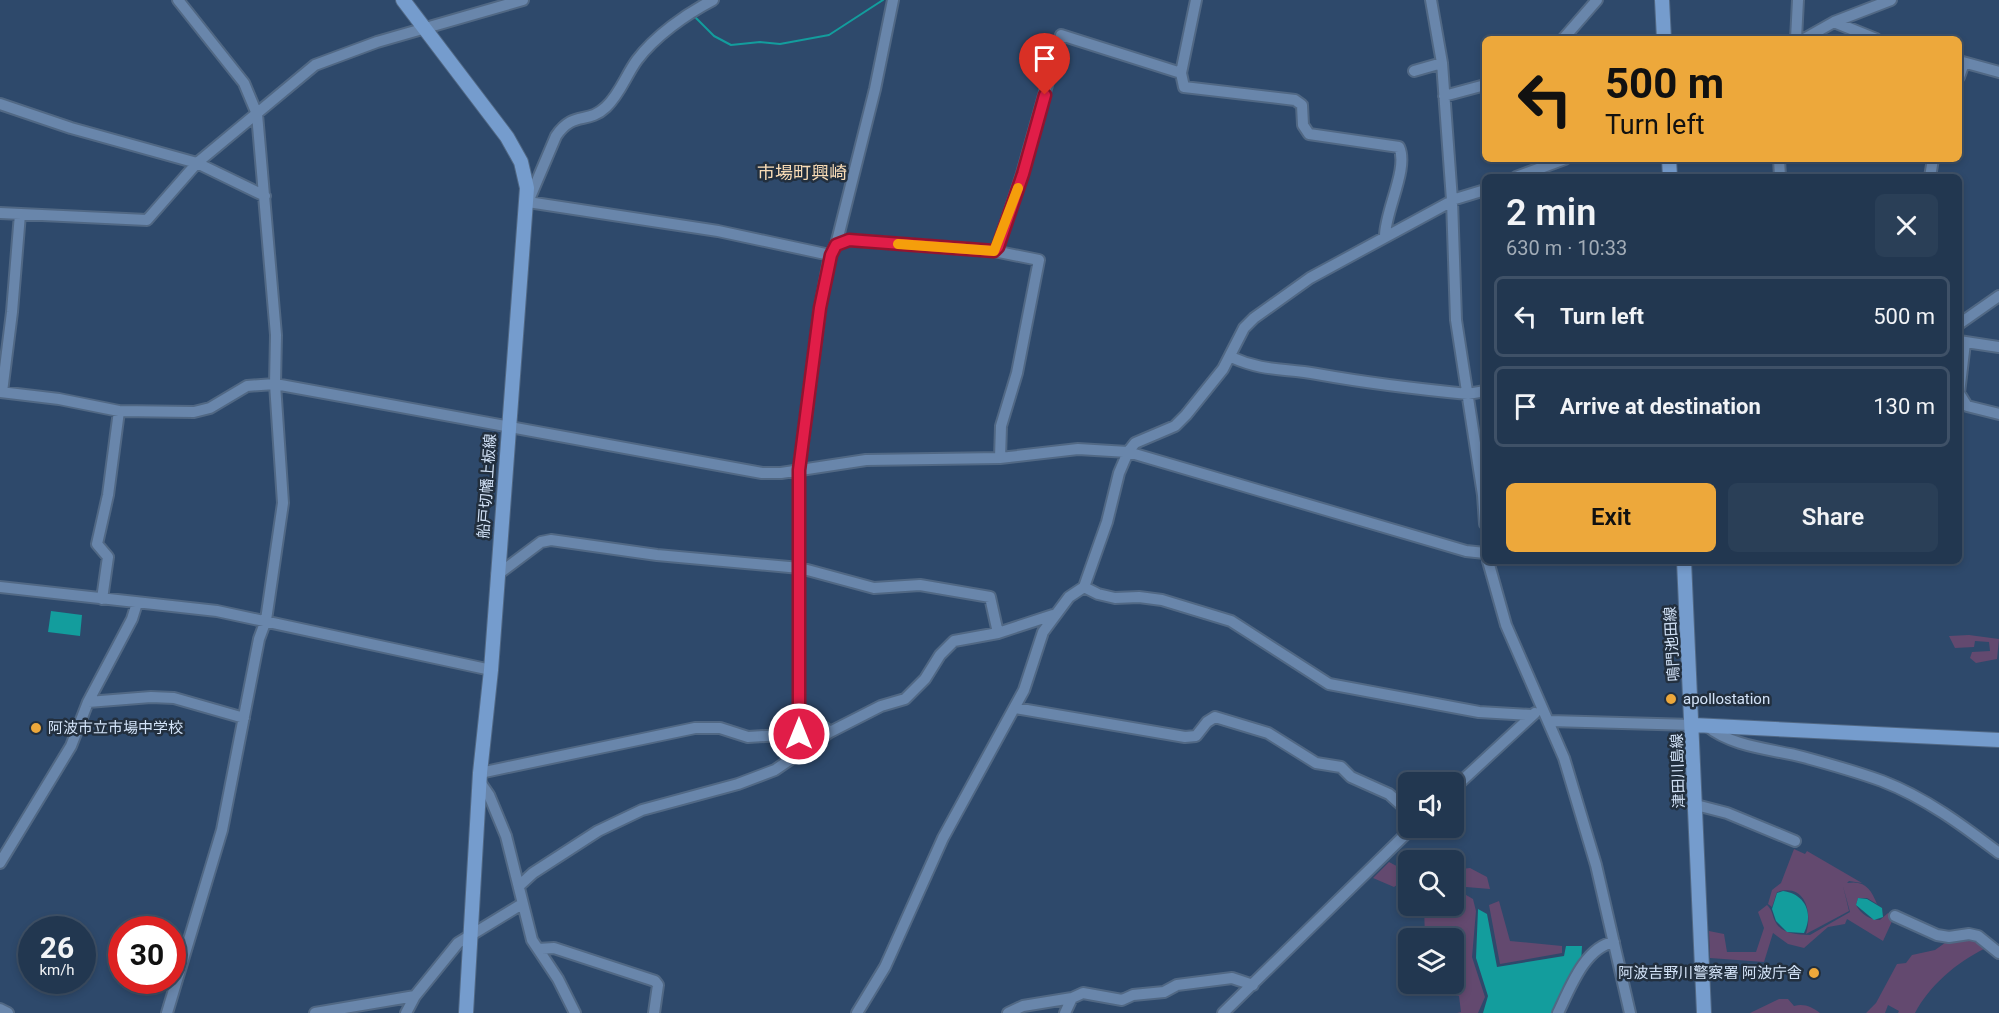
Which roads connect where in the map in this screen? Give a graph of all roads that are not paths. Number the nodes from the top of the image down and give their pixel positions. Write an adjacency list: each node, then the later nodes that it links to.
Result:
1 (178, 0): 28 (street)
2 (403, 0): 14 (main road, 船戸切幡上板線)
3 (523, 0): 14 (street)
4 (713, 0): 12 (street)
5 (893, 0): 39 (street)
6 (1196, 0): 24 (street)
7 (1431, 0): 21 (street)
8 (1596, 0): 15 (street)
9 (1662, 0): 16 (main road)
10 (1798, 0): 17 (street)
11 (1891, 0): 13 (street)
12 (701, 3): 35 (street)
13 (1834, 22): 18 (street); 19 (street)
14 (424, 29): 28 (street); 35 (main road, 船戸切幡上板線)
15 (1566, 36)
16 (1664, 36)
17 (1796, 36)
18 (1809, 36)
19 (1869, 36)
20 (1962, 62): 23 (street)
21 (1442, 63): 22 (street); 26 (street)
22 (1414, 70)
23 (1999, 72)
24 (1181, 73): 38 (street); 40 (street)
25 (1482, 86): 26 (street)
26 (1444, 96): 34 (street)
27 (0, 104): 30 (street)
28 (258, 114): 30 (street); 33 (street)
29 (1557, 162): 31 (street)
30 (197, 163): 33 (street); 37 (street)
31 (1524, 174)
32 (1482, 191): 34 (street)
33 (265, 195): 46 (street)
34 (1452, 200): 38 (street); 49 (street)
35 (528, 202): 39 (street); 53 (main road, 船戸切幡上板線)
36 (0, 213): 37 (street)
37 (20, 214): 47 (street)
38 (1385, 236): 45 (street)
39 (833, 250): 40 (street); 56 (street)
40 (994, 251): 55 (street)
41 (1999, 296): 42 (street)
42 (1962, 322)
43 (1962, 342): 44 (street)
44 (1999, 347)
45 (1231, 357): 49 (street); 54 (street)
46 (275, 384): 51 (street); 53 (street); 68 (street)
47 (1, 392): 51 (street)
48 (1482, 392): 49 (street)
49 (1468, 394): 57 (street)
50 (1962, 398): 52 (street)
51 (119, 411): 65 (street)
52 (1999, 414)
53 (509, 425): 56 (street); 62 (main road, 船戸切幡上板線)
54 (1128, 452): 55 (street); 58 (street); 64 (street)
55 (1000, 458): 56 (street)
56 (799, 470): 61 (street)
57 (1482, 488)
58 (1482, 553)
59 (1489, 564): 73 (street)
60 (1684, 564): 77 (main road, 鳴門池田線)
61 (800, 568): 62 (street); 69 (street); 80 (street)
62 (497, 575): 70 (main road, 船戸切幡上板線)
63 (0, 586): 65 (street)
64 (1084, 587): 67 (street); 74 (street)
65 (102, 599): 66 (street)
66 (137, 603): 68 (street); 71 (street)
67 (1053, 615): 69 (street); 72 (street)
68 (266, 620): 70 (street); 75 (street)
69 (998, 633): 79 (street)
70 (491, 670): 82 (main road, 船戸切幡上板線)
71 (88, 702): 75 (street); 89 (street)
72 (1015, 708): 84 (street); 108 (street)
73 (1544, 708): 74 (street); 76 (street)
74 (1531, 715): 83 (street)
75 (244, 718): 102 (street)
76 (1550, 721): 77 (street); 94 (street)
77 (1693, 725): 78 (main road, 津田川島線); 85 (main road, 津田川島線)
78 (1707, 726): 81 (main road, 津田川島線); 88 (street)
79 (830, 732): 80 (street); 90 (street)
80 (799, 734): 82 (street)
81 (1999, 740)
82 (480, 778): 90 (street); 93 (main road, 船戸切幡上板線)
83 (1464, 779)
84 (1398, 802)
85 (1696, 805): 87 (street); 114 (main road, 津田川島線)
86 (1402, 838): 97 (street)
87 (1795, 841)
88 (1999, 853)
89 (0, 863)
90 (520, 885): 91 (street)
91 (522, 904): 93 (street); 95 (street)
92 (1895, 916): 96 (street)
93 (472, 934): 98 (street); 105 (main road, 船戸切幡上板線)
94 (1614, 942): 112 (street); 113 (street)
95 (538, 949): 106 (street); 107 (street)
96 (1999, 953)
97 (1253, 985): 99 (street); 111 (street)
98 (415, 996): 103 (street); 104 (street)
99 (1072, 998): 109 (street); 110 (street)
100 (0, 1009): 101 (street)
101 (8, 1013)
102 (167, 1013)
103 (315, 1013)
104 (406, 1013)
105 (466, 1013)
106 (575, 1013)
107 (654, 1013)
108 (857, 1013)
109 (1008, 1013)
110 (1065, 1013)
111 (1223, 1013)
112 (1558, 1013)
113 (1630, 1013)
114 (1704, 1013)

